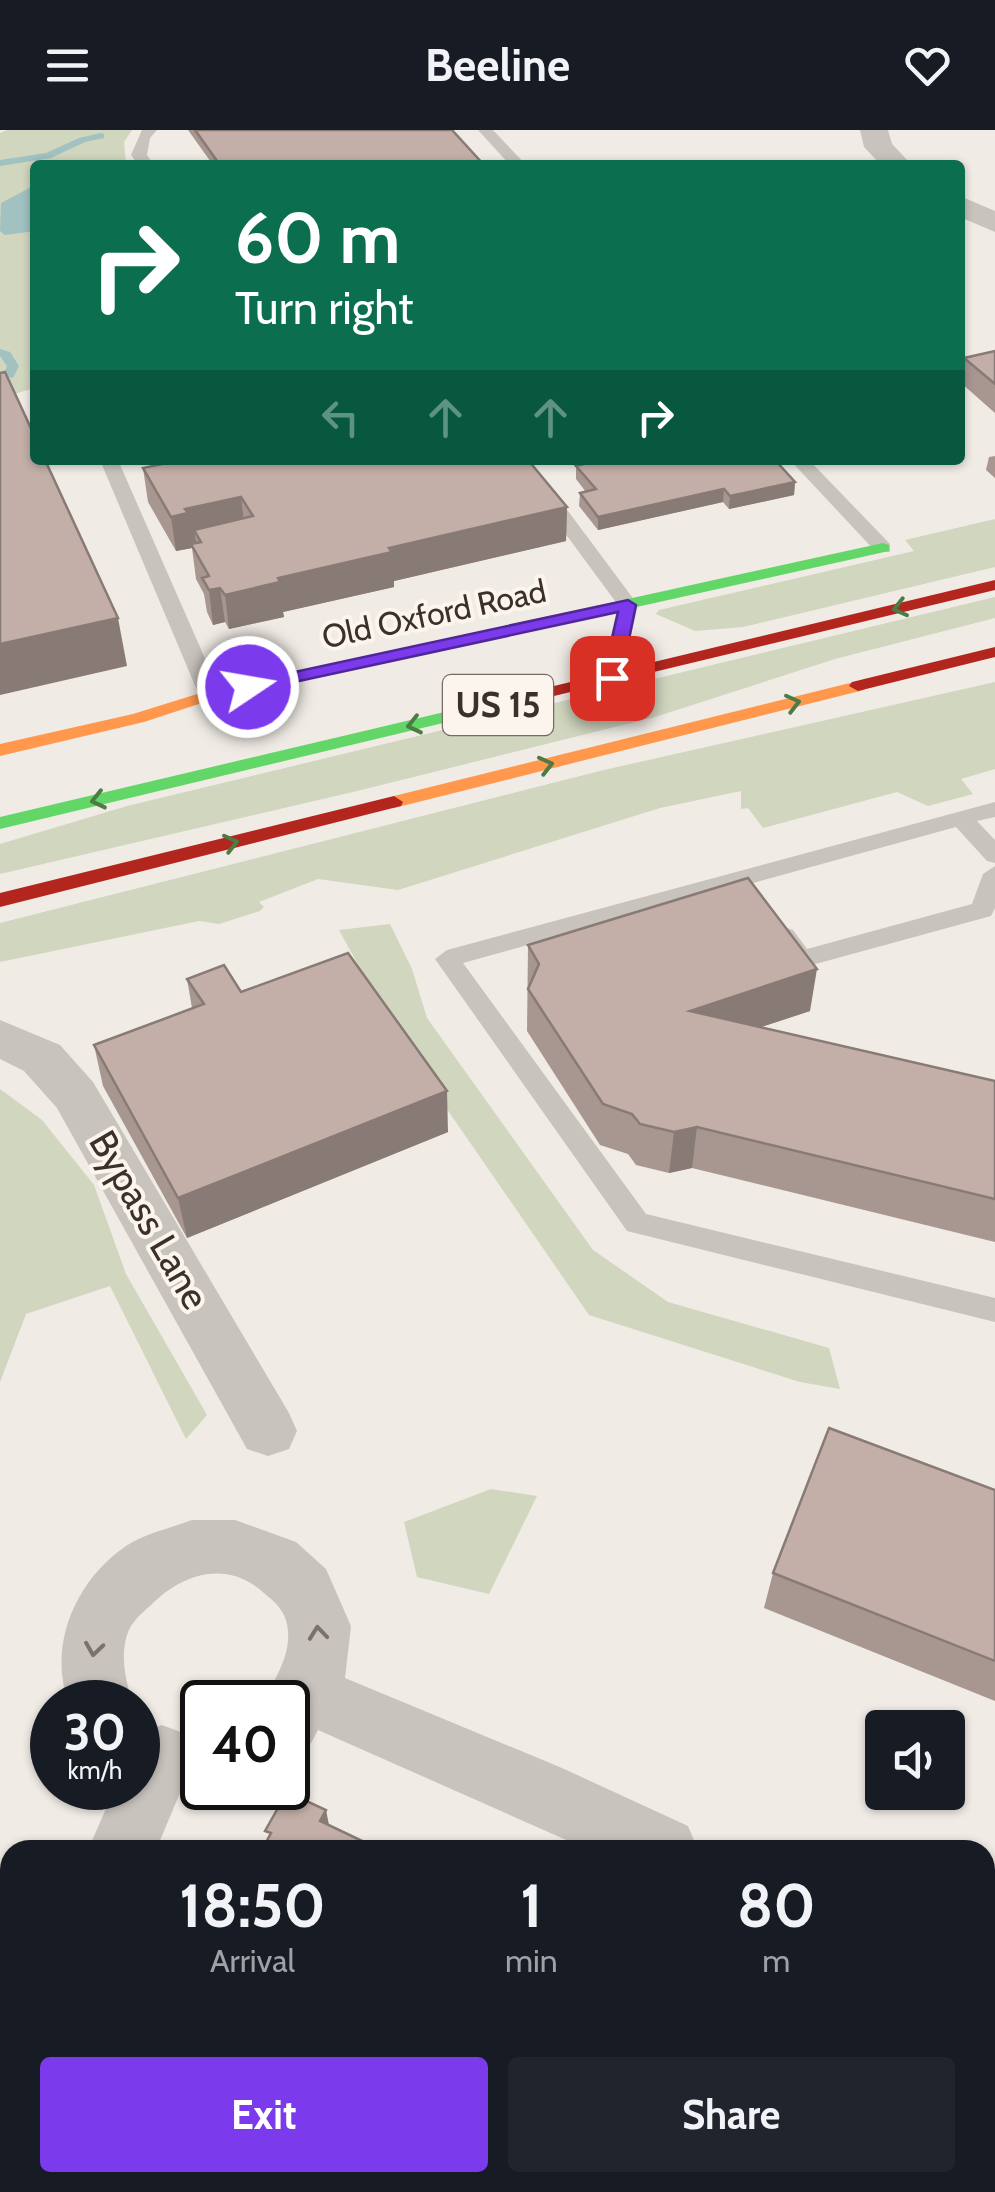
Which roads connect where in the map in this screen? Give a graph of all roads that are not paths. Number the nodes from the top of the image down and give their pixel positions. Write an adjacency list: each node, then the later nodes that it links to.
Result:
1 (150, 130): 5 (lane)
2 (485, 130): 6 (lane)
3 (874, 130): 7 (street)
4 (899, 130): 8 (street)
5 (142, 160)
6 (513, 160)
7 (892, 160)
8 (921, 160)
9 (965, 208): 10 (street)
10 (995, 223)
11 (111, 465): 19 (lane)
12 (524, 465): 16 (lane)
13 (804, 465): 14 (lane)
14 (883, 548): 16 (main road, Old Oxford Road)
15 (995, 585): 18 (main road, US 15, one-way to 18)
16 (628, 605): 18 (lane); 19 (main road, Old Oxford Road)
17 (995, 652): 27 (main road, US 15, one-way to 17)
18 (612, 678): 23 (main road, US 15, one-way to 23)
19 (210, 695): 20 (main road, Old Oxford Road)
20 (0, 750)
21 (995, 809): 22 (lane)
22 (960, 818): 24 (lane); 26 (lane)
23 (0, 823)
24 (995, 855)
25 (995, 874): 26 (lane)
26 (754, 894): 29 (lane)
27 (0, 900)
28 (0, 1038): 30 (street, Bypass Lane)
29 (995, 1310)
30 (268, 1430)
31 (92, 1680): 32 (street, one-way to 31)
32 (310, 1682)
33 (310, 1712): 36 (street)
34 (167, 1754): 35 (street)
35 (127, 1840)
36 (643, 1840)

